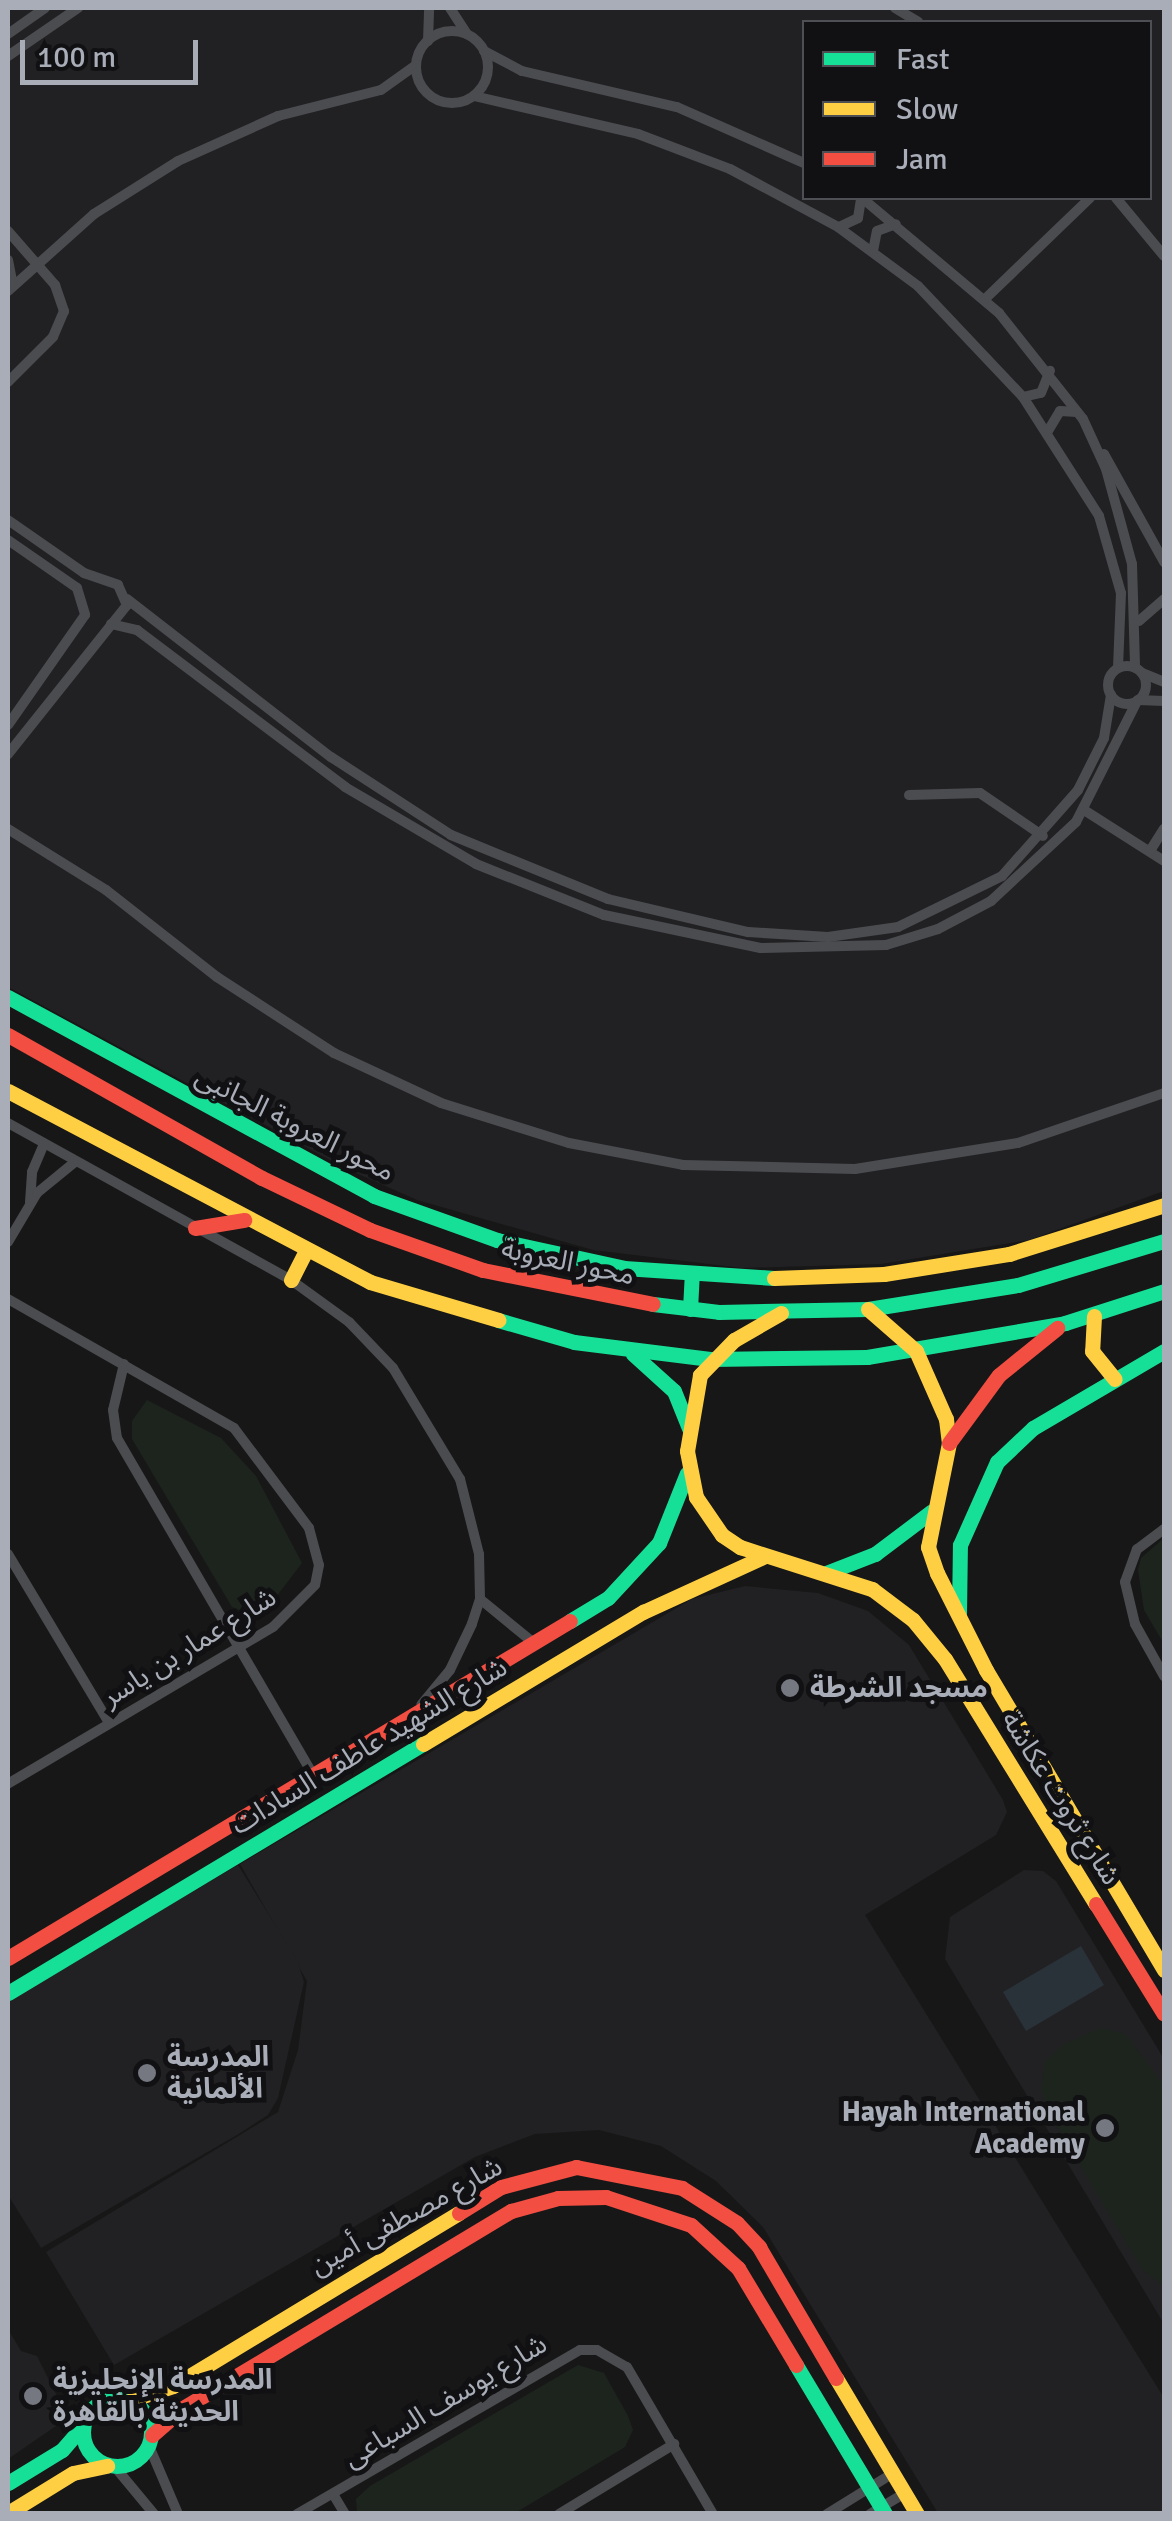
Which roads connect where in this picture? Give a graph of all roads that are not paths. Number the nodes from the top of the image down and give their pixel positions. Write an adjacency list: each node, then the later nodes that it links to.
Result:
1 (45, 8): 5 (street)
2 (78, 8): 9 (street)
3 (428, 8): 7 (street)
4 (450, 8): 6 (street)
5 (8, 34)
6 (468, 35): 7 (street); 8 (street)
7 (428, 40): 10 (street)
8 (484, 51): 11 (street); 12 (street)
9 (8, 56)
10 (416, 65): 11 (street); 23 (street)
11 (474, 96): 18 (street)
12 (802, 161)
13 (862, 200): 18 (street)
14 (865, 200): 17 (street)
15 (1088, 200): 25 (street)
16 (1118, 200): 21 (street)
17 (897, 224): 20 (street); 25 (street)
18 (838, 227): 20 (street)
19 (8, 231): 23 (street)
20 (873, 251): 28 (street)
21 (1164, 256)
22 (8, 260): 24 (street)
23 (35, 263): 24 (street); 27 (street)
24 (10, 289)
25 (985, 299): 26 (street)
26 (1050, 371): 28 (street); 29 (street)
27 (8, 382)
28 (1023, 397): 30 (street)
29 (1078, 412): 30 (street); 31 (street)
30 (1048, 432): 39 (street)
31 (1097, 446): 34 (street); 38 (street)
32 (8, 520): 35 (street)
33 (8, 540): 45 (street)
34 (1164, 562)
35 (127, 599): 37 (street); 56 (street)
36 (1164, 599): 38 (street)
37 (111, 624): 46 (street); 57 (street)
38 (1137, 627): 40 (street)
39 (1118, 668): 40 (street); 42 (street)
40 (1138, 670): 41 (street); 44 (street)
41 (1164, 682)
42 (1110, 695): 44 (street); 51 (street)
43 (1164, 700): 44 (street)
44 (1137, 701): 48 (street)
45 (8, 726)
46 (8, 754)
47 (909, 794): 51 (street)
48 (1084, 810): 53 (street); 54 (street)
49 (8, 829): 61 (street)
50 (1164, 829): 53 (street)
51 (1043, 836): 52 (street)
52 (1029, 850): 54 (street); 56 (street)
53 (1150, 850): 55 (street)
54 (1040, 861): 57 (street)
55 (1164, 861)
56 (608, 899): 57 (street)
57 (604, 915)
58 (8, 996): 72 (street, محور العروبة الجانبى)
59 (8, 1034): 76 (street, محور العروبة)
60 (8, 1091): 67 (street)
61 (1164, 1093)
62 (8, 1123): 63 (street)
63 (44, 1144): 64 (street); 65 (street)
64 (76, 1161): 65 (street); 68 (street)
65 (30, 1203): 70 (street)
66 (1164, 1205): 72 (street, محور العروبة الجانبى)
67 (244, 1220): 68 (street); 71 (street)
68 (195, 1228): 73 (street)
69 (1164, 1240): 77 (street, محور العروبة)
70 (8, 1242)
71 (305, 1253): 73 (street); 82 (street)
72 (692, 1276): 76 (street)
73 (292, 1280): 95 (street, شارع الشهيد عاطف السادات)
74 (1164, 1291): 79 (street)
75 (8, 1299): 85 (street, شارع عمار بن ياسر)
76 (690, 1309): 78 (street, محور العروبة)
77 (868, 1310): 78 (street, محور العروبة); 83 (street, شارع ثروت عكاشة)
78 (781, 1313): 84 (street)
79 (1094, 1316): 80 (street); 86 (street)
80 (1065, 1323): 83 (street); 88 (street)
81 (1164, 1350): 86 (street)
82 (628, 1351): 84 (street); 87 (street)
83 (916, 1352): 84 (street); 88 (street, شارع ثروت عكاشة)
84 (710, 1359): 87 (street)
85 (124, 1364): 98 (street); 98 (street, شارع عمار بن ياسر)
86 (1116, 1378): 96 (street)
87 (688, 1428): 89 (street)
88 (949, 1443): 90 (street, شارع ثروت عكاشة)
89 (687, 1474): 93 (street, شارع ثروت عكاشة); 97 (street, شارع الشهيد عاطف السادات)
90 (932, 1511): 94 (street); 96 (street, شارع ثروت عكاشة)
91 (1164, 1529): 99 (street)
92 (8, 1554): 101 (street)
93 (763, 1557): 94 (street, شارع ثروت عكاشة); 105 (street, شارع الشهيد عاطف السادات)
94 (826, 1573): 110 (street, شارع ثروت عكاشة)
95 (480, 1599): 97 (street, شارع الشهيد عاطف السادات); 100 (street, شارع الشهيد عاطف السادات)
96 (960, 1618): 108 (street, شارع ثروت عكاشة)
97 (535, 1644): 100 (street, شارع الشهيد عاطف السادات)
98 (240, 1648): 101 (street, شارع عمار بن ياسر); 102 (street)
99 (1164, 1676)
100 (408, 1721): 102 (street, شارع الشهيد عاطف السادات)
101 (110, 1723): 103 (street, شارع عمار بن ياسر)
102 (314, 1777): 104 (street, شارع الشهيد عاطف السادات); 105 (street)
103 (8, 1784)
104 (291, 1790): 106 (street); 107 (street, شارع الشهيد عاطف السادات)
105 (327, 1800): 106 (street, شارع الشهيد عاطف السادات)
106 (305, 1814): 109 (street, شارع الشهيد عاطف السادات)
107 (8, 1958)
108 (1164, 1970)
109 (8, 1992)
110 (1164, 2014)
111 (390, 2249): 112 (street, شارع مصطفى أمين); 113 (street); 119 (street, شارع مصطفى أمين)
112 (374, 2258): 113 (street); 114 (street, شارع مصطفى أمين)
113 (396, 2276): 116 (street, شارع مصطفى أمين); 121 (street, شارع مصطفى أمين)
114 (131, 2400): 115 (street); 116 (street)
115 (83, 2426): 118 (street); 120 (street)
116 (151, 2441): 118 (street); 127 (street)
117 (674, 2444): 123 (street, شارع يوسف السباعى); 130 (street); 131 (street, شارع يوسف السباعى)
118 (113, 2467): 125 (street); 126 (street)
119 (893, 2473): 121 (street); 122 (street, شارع مصطفى أمين)
120 (8, 2483)
121 (869, 2488): 124 (street, شارع مصطفى أمين); 132 (street)
122 (905, 2493): 124 (street); 133 (street, شارع مصطفى أمين)
123 (333, 2494): 128 (street, شارع يوسف السباعى); 129 (street)
124 (878, 2512)
125 (8, 2513)
126 (154, 2514)
127 (178, 2514)
128 (297, 2514)
129 (345, 2514)
130 (559, 2514)
131 (714, 2514)
132 (826, 2514)
133 (917, 2514)

